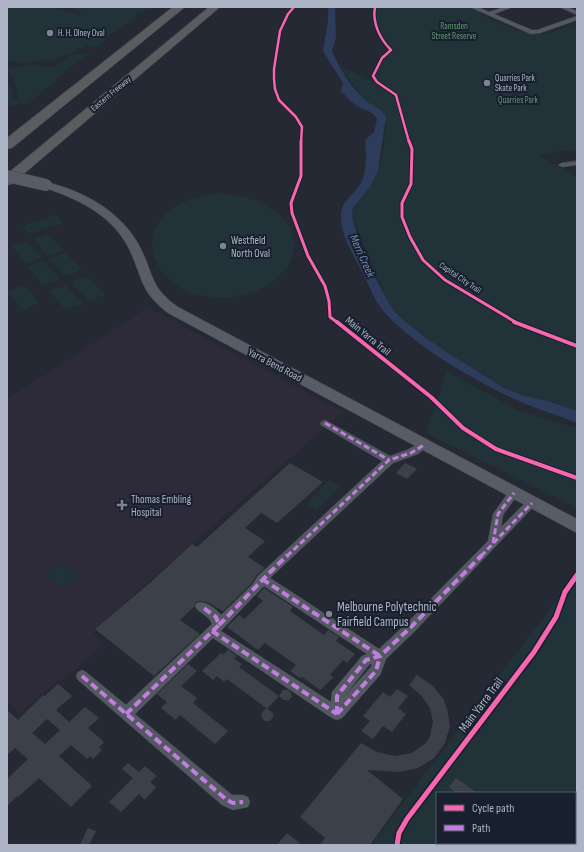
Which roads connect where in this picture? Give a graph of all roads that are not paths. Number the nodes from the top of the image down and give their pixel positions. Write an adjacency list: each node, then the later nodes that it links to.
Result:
1 (180, 7): 9 (highway)
2 (215, 7): 13 (highway, Eastern Freeway)
3 (473, 7): 7 (street)
4 (510, 7): 7 (street)
5 (563, 7): 6 (street)
6 (577, 13)
7 (488, 14): 8 (street)
8 (577, 18)
9 (7, 145)
10 (577, 164): 11 (street)
11 (562, 165)
12 (7, 176): 15 (street, Yarra Bend Road, bridge)
13 (7, 181)
14 (325, 422): 16 (street)
15 (424, 445): 16 (street); 17 (street, Yarra Bend Road)
16 (389, 460): 21 (street)
17 (514, 493): 18 (street, Yarra Bend Road); 20 (street)
18 (532, 503): 19 (street, Yarra Bend Road); 20 (street)
19 (577, 527)
20 (492, 543): 24 (street)
21 (262, 579): 23 (street); 24 (street)
22 (201, 606): 23 (street)
23 (216, 628): 24 (street); 26 (street)
24 (380, 656)
25 (82, 676): 26 (street)
26 (126, 714): 27 (street)
27 (243, 802)

